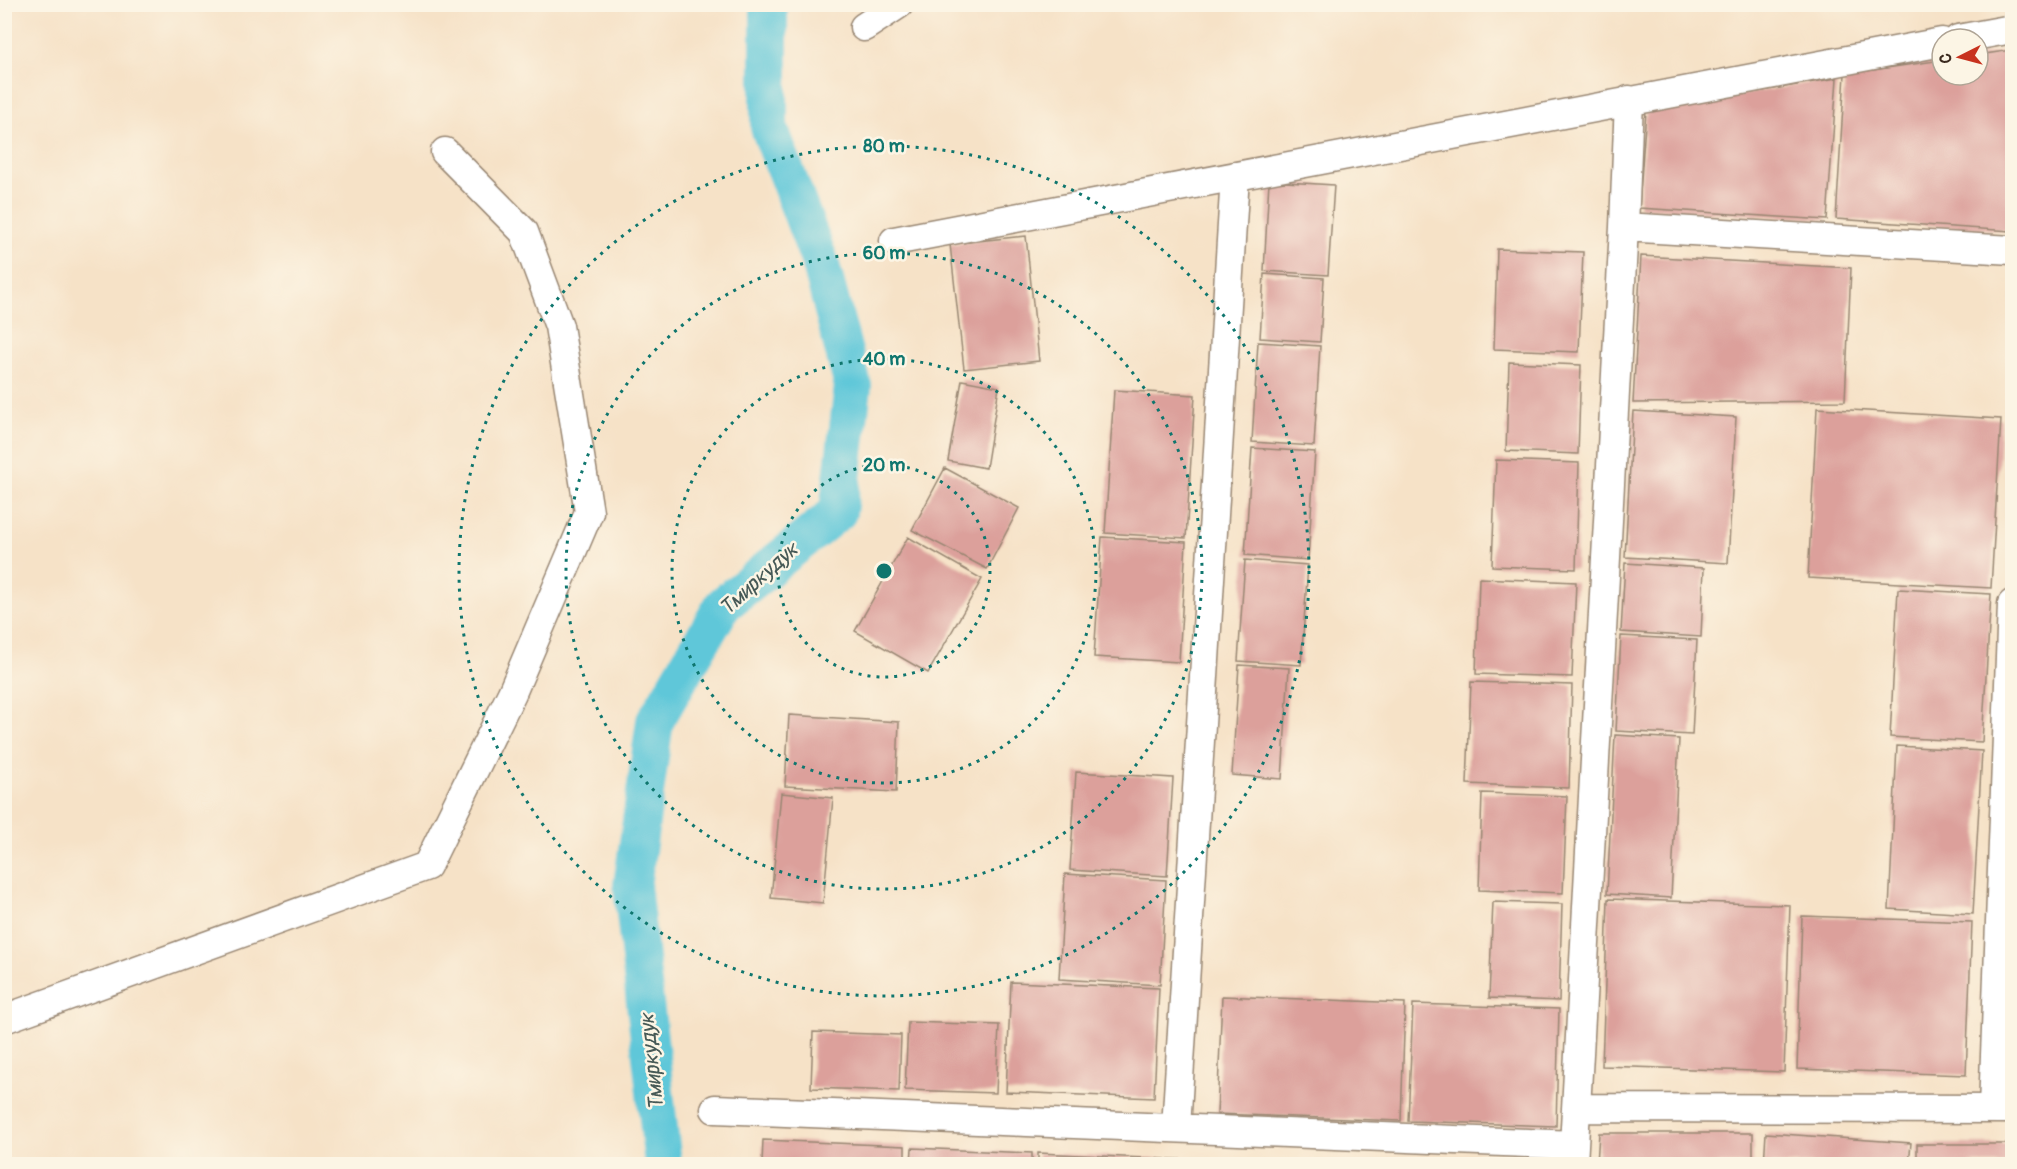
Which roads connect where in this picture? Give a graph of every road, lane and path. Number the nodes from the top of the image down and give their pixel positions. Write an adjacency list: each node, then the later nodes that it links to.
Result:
1 (899, 4): 2 (street)
2 (864, 27)
3 (2013, 29): 4 (street)
4 (1990, 33)
5 (1930, 44): 6 (street)
6 (1629, 100): 8 (street); 9 (street)
7 (445, 152): 13 (street)
8 (1235, 176): 10 (street); 17 (street)
9 (1624, 227): 11 (street); 14 (street)
10 (894, 241)
11 (2013, 250)
12 (2013, 604): 16 (street)
13 (4, 1019)
14 (1576, 1108): 16 (street); 18 (street)
15 (715, 1109): 17 (street)
16 (2003, 1109)
17 (1176, 1128): 18 (street)
18 (1574, 1154)

